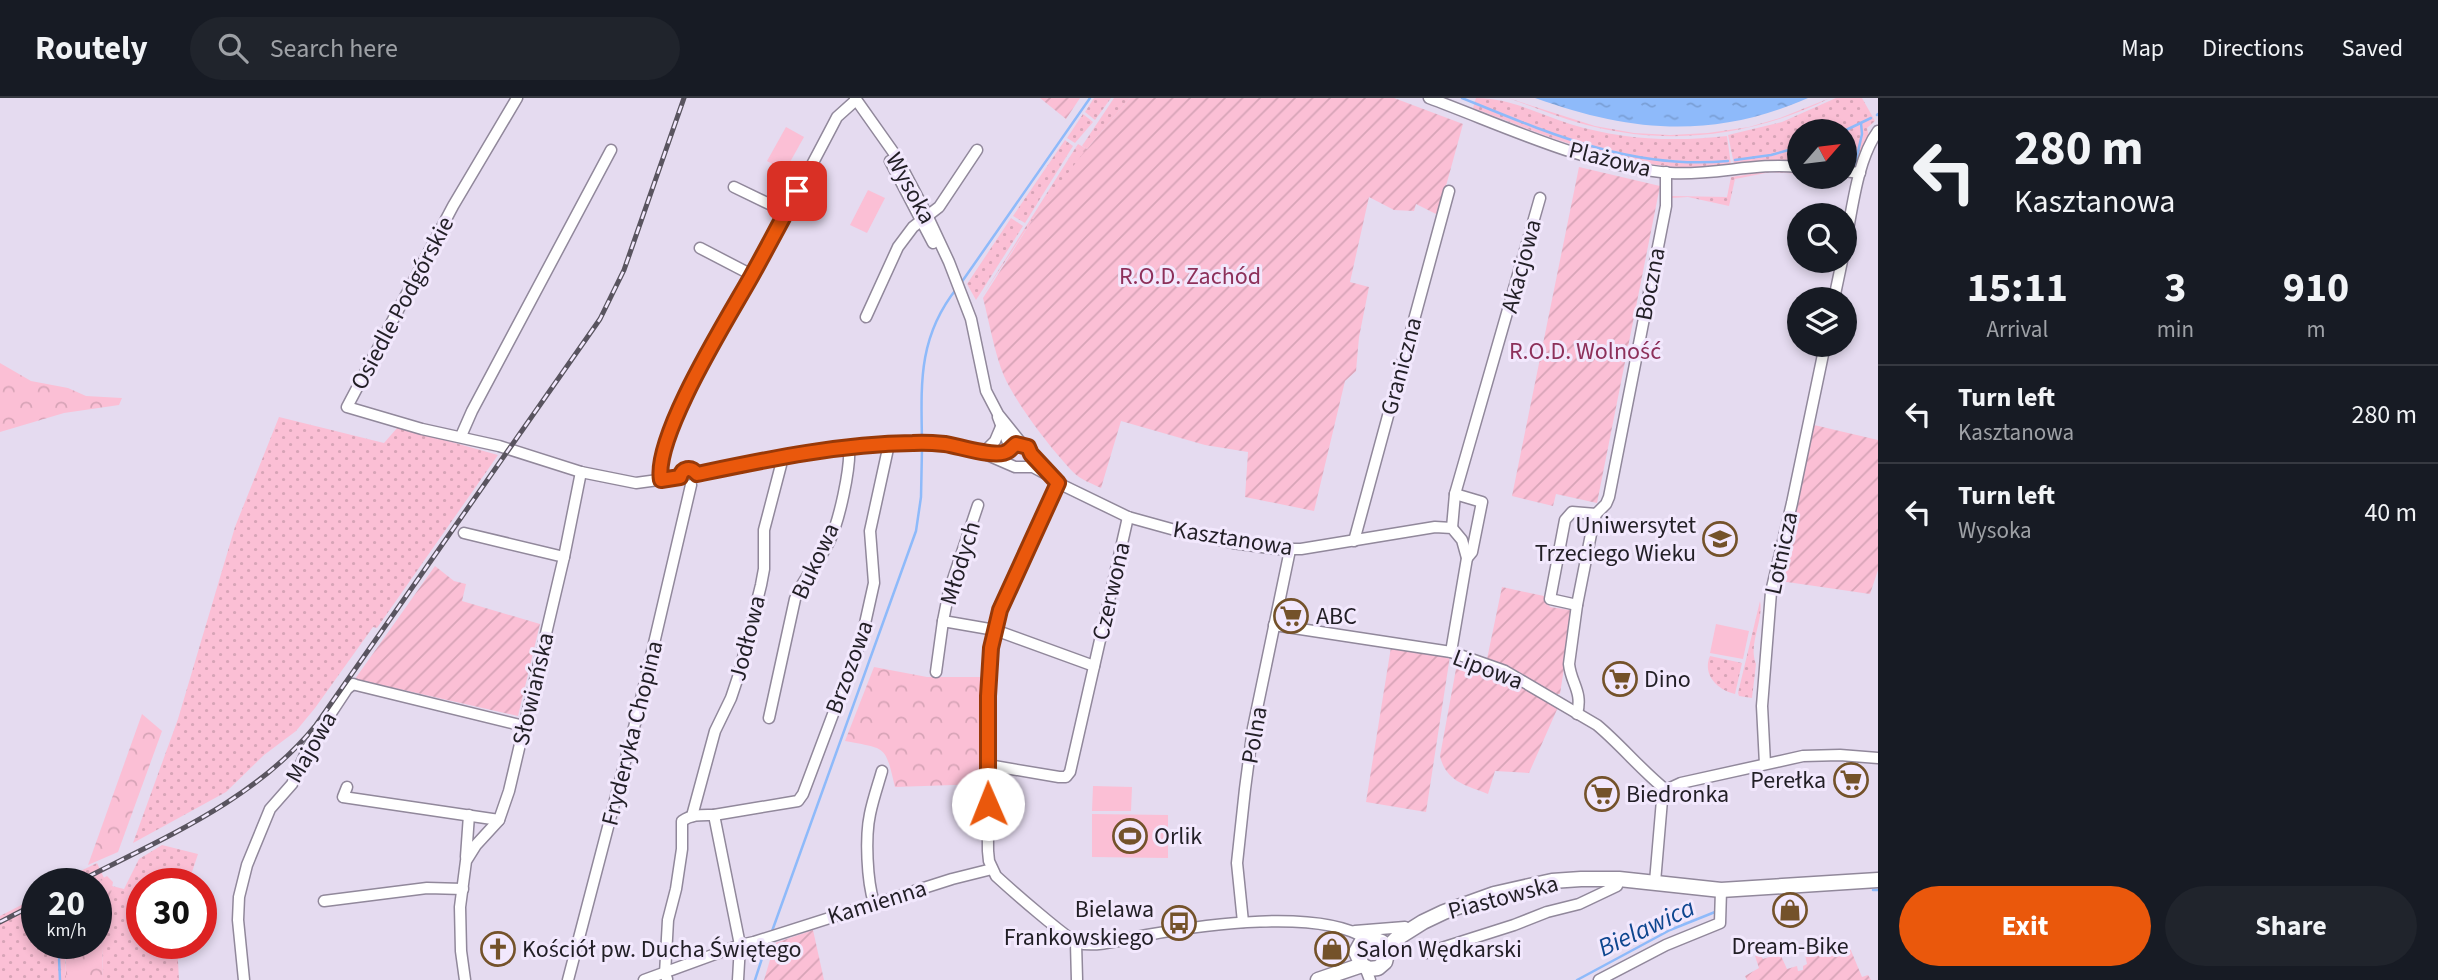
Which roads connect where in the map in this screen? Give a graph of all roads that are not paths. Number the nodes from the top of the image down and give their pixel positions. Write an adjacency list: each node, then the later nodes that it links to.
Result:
1 (517, 98): 23 (street, Osiedle Podgórskie)
2 (1429, 98): 8 (street, Plażowa)
3 (852, 100): 15 (street, Wysoka); 16 (street, Wysoka)
4 (1878, 131): 10 (street)
5 (611, 150): 23 (street)
6 (977, 150): 16 (street)
7 (1787, 167): 8 (street, Plażowa)
8 (1666, 173): 40 (street, Boczna)
9 (1857, 173): 10 (street)
10 (1860, 173): 14 (street)
11 (734, 187): 15 (street)
12 (1449, 191): 44 (street, Graniczna)
13 (1540, 198): 38 (street, Akacjowa)
14 (1854, 203)
15 (786, 212): 18 (street, Wysoka)
16 (924, 218): 19 (street); 21 (street, Wysoka)
17 (700, 248): 18 (street)
18 (752, 275): 36 (street, Wysoka)
19 (866, 317)
20 (1822, 357): 59 (street, Lotnicza)
21 (998, 414): 22 (street, Wysoka); 25 (street, Wysoka)
22 (1001, 427): 27 (street); 28 (street, Wysoka)
23 (461, 436): 32 (street, Osiedle Podgórskie)
24 (888, 444): 26 (street); 27 (street); 65 (street, Brzozowa)
25 (1022, 444): 28 (street); 29 (street)
26 (849, 446): 30 (street); 56 (street, Bukowa)
27 (983, 453): 28 (street)
28 (1009, 454): 31 (street)
29 (1031, 454): 31 (street); 35 (street, Kasztanowa)
30 (780, 456): 33 (street); 66 (street, Jodłowa)
31 (1024, 466): 35 (street, Kasztanowa)
32 (581, 472): 36 (street); 46 (street, Słowiańska)
33 (697, 474): 34 (street); 37 (street)
34 (680, 477): 36 (street); 37 (street)
35 (1054, 479): 41 (street, Kasztanowa); 51 (street)
36 (661, 480)
37 (691, 485): 89 (street, Fryderyka Chopina)
38 (1455, 494): 42 (street, Akacjowa); 47 (street)
39 (978, 505): 49 (street, Młodych)
40 (1596, 514): 48 (street, Boczna); 48 (street)
41 (1128, 517): 45 (street, Kasztanowa); 53 (street, Czerwona)
42 (1452, 528): 44 (street, Kasztanowa); 47 (street)
43 (464, 533): 46 (street)
44 (1354, 541): 45 (street, Kasztanowa)
45 (1290, 550): 50 (street, Polna)
46 (564, 557): 57 (street, Słowiańska)
47 (1467, 558): 52 (street)
48 (1577, 605): 55 (street, Boczna)
49 (943, 621): 51 (street, Młodych); 54 (street, Młodych)
50 (1274, 625): 52 (street, Lipowa); 77 (street, Polna)
51 (995, 629): 53 (street, Czerwona); 60 (street)
52 (1451, 652): 55 (street, Lipowa)
53 (1094, 666): 60 (street, Czerwona)
54 (936, 672)
55 (1577, 714): 63 (street, Lipowa)
56 (769, 718)
57 (524, 726): 67 (street, Słowiańska); 87 (street, Majowa)
58 (1878, 758): 59 (street)
59 (1765, 764): 63 (street)
60 (988, 765): 69 (street)
61 (882, 771): 75 (street)
62 (346, 787): 64 (street)
63 (1666, 790): 72 (street)
64 (470, 815): 67 (street); 68 (street)
65 (714, 815): 66 (street, Brzozowa); 81 (street)
66 (692, 816): 85 (street, Jodłowa)
67 (499, 820): 68 (street, Słowiańska)
68 (466, 861): 73 (street)
69 (992, 869): 75 (street, Kamienna); 80 (street)
70 (1619, 879): 72 (main road, Piastowska); 78 (main road, Piastowska); 82 (street)
71 (1878, 880): 76 (main road, Piastowska)
72 (1655, 882): 76 (main road, Piastowska)
73 (463, 889): 74 (street); 88 (street)
74 (324, 901)
75 (874, 903): 81 (street, Kamienna)
76 (1721, 903): 93 (street)
77 (1242, 922): 80 (street); 83 (street)
78 (1423, 922): 79 (main road, Piastowska); 84 (main road, Piastowska)
79 (1405, 927): 83 (main road, Piastowska); 83 (street, Piastowska)
80 (1076, 943): 92 (street)
81 (740, 945): 85 (street, Kamienna); 91 (street)
82 (1426, 953)
83 (1365, 956): 84 (main road); 84 (main road); 86 (main road)
84 (1384, 959)
85 (666, 977): 90 (street, Kamienna)
86 (1323, 977)
87 (244, 980)
88 (465, 980)
89 (568, 980)
90 (643, 980)
91 (738, 980)
92 (1077, 980)
93 (1599, 980)

